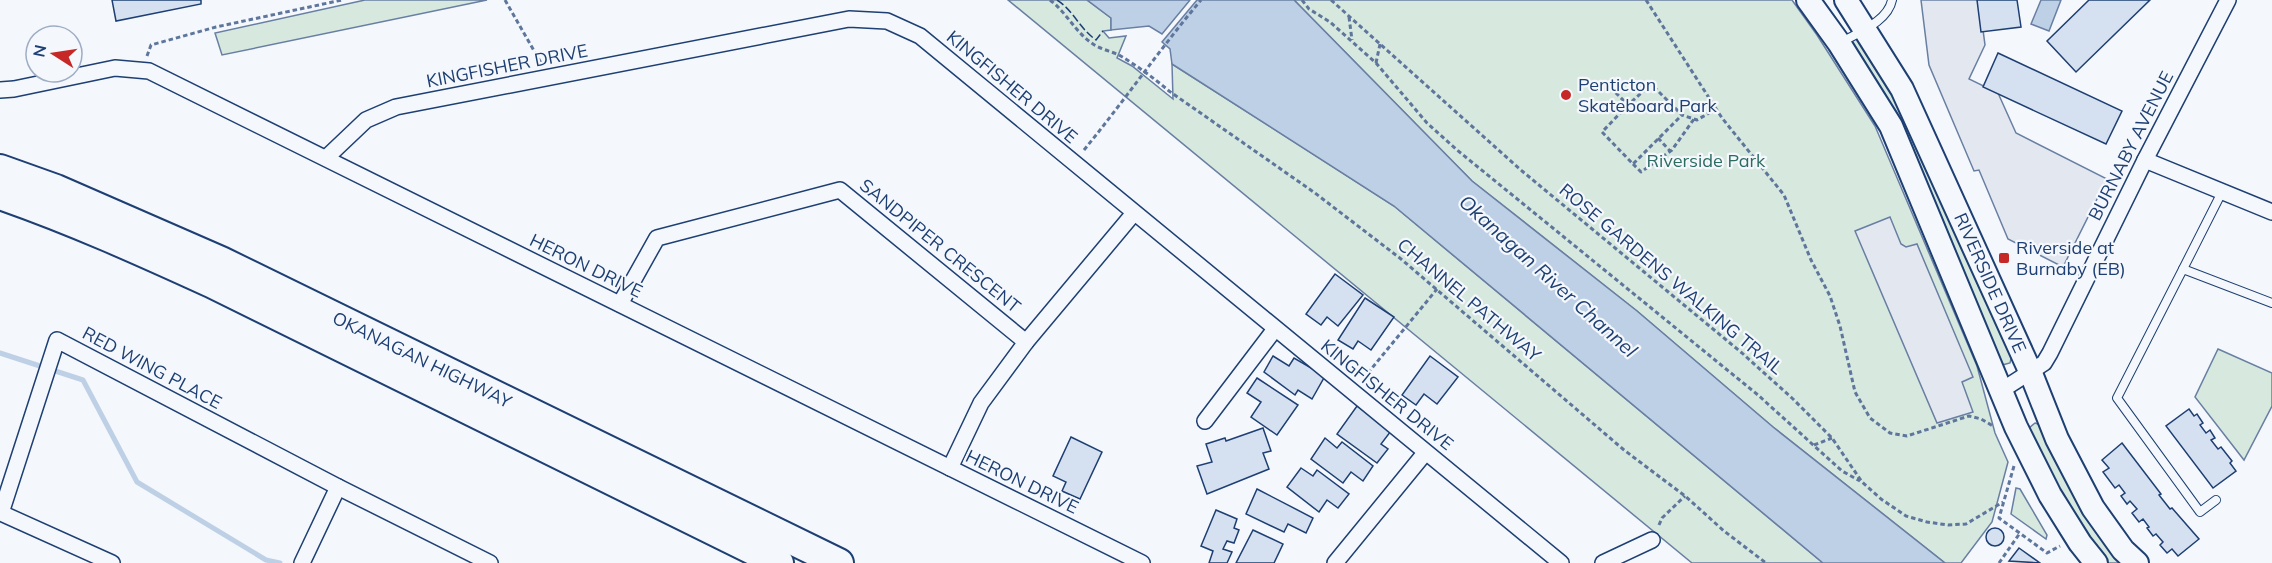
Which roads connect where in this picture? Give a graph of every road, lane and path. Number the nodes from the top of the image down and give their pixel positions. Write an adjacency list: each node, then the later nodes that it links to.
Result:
1 (342, 0): 18 (path)
2 (505, 0): 20 (path)
3 (1050, 0): 19 (path, CHANNEL PATHWAY)
4 (1201, 0): 19 (path)
5 (1302, 0): 14 (path)
6 (1331, 0): 12 (path, ROSE GARDENS WALKING TRAIL)
7 (1646, 0): 24 (path)
8 (1808, 0): 16 (street, RIVERSIDE DRIVE)
9 (1846, 0): 13 (street, RIVERSIDE DRIVE)
10 (1892, 0): 13 (lane)
11 (2228, 0): 30 (street, BURNABY AVENUE)
12 (1348, 15): 14 (path); 15 (path, ROSE GARDENS WALKING TRAIL)
13 (1865, 28): 16 (lane); 44 (street, RIVERSIDE DRIVE)
14 (1352, 40): 17 (path)
15 (1380, 44): 17 (path); 49 (path, ROSE GARDENS WALKING TRAIL)
16 (1839, 44): 45 (street, RIVERSIDE DRIVE)
17 (1376, 63): 50 (path)
18 (141, 70): 22 (street, HERON DRIVE); 29 (street, HERON DRIVE)
19 (1144, 72): 31 (path); 39 (path, CHANNEL PATHWAY)
20 (550, 77): 29 (street, KINGFISHER DRIVE); 31 (street, KINGFISHER DRIVE)
21 (1605, 82): 23 (path)
22 (0, 90)
23 (1628, 105): 25 (path); 32 (path)
24 (1716, 109): 26 (path); 48 (path)
25 (1682, 115): 26 (path); 27 (path)
26 (1694, 119): 28 (path)
27 (1658, 138): 28 (path); 32 (path)
28 (1670, 151): 32 (path)
29 (326, 158): 41 (street, HERON DRIVE)
30 (2145, 160): 34 (street); 44 (street, BURNABY AVENUE)
31 (1073, 164): 37 (street, KINGFISHER DRIVE)
32 (1633, 164)
33 (0, 169): 66 (highway, OKANAGAN HIGHWAY)
34 (2222, 192): 36 (street); 38 (lane)
35 (0, 195): 65 (highway, OKANAGAN HIGHWAY)
36 (2272, 212)
37 (1134, 213): 42 (street, KINGFISHER DRIVE); 43 (street)
38 (2183, 269): 40 (lane); 57 (lane)
39 (1437, 289): 46 (path); 56 (path, CHANNEL PATHWAY)
40 (2272, 303)
41 (620, 304): 43 (street, SANDPIPER CRESCENT); 53 (street, HERON DRIVE)
42 (1275, 329): 46 (street, KINGFISHER DRIVE); 47 (street)
43 (1026, 342): 53 (street)
44 (2030, 371): 45 (street, BURNABY AVENUE); 74 (street, RIVERSIDE DRIVE)
45 (2002, 390): 73 (street, RIVERSIDE DRIVE)
46 (1352, 392): 51 (street, KINGFISHER DRIVE)
47 (1205, 421)
48 (1997, 431)
49 (1832, 438): 50 (path); 54 (path, ROSE GARDENS WALKING TRAIL)
50 (1814, 446): 54 (path)
51 (1425, 453): 68 (street); 69 (street, KINGFISHER DRIVE)
52 (2014, 464): 58 (path)
53 (950, 468): 67 (street, HERON DRIVE)
54 (1862, 482): 58 (path, ROSE GARDENS WALKING TRAIL)
55 (338, 488): 62 (street, RED WING PLACE); 63 (street); 64 (street, RED WING PLACE)
56 (1685, 496): 60 (path); 71 (path, CHANNEL PATHWAY)
57 (2216, 500)
58 (2003, 502): 59 (path)
59 (2020, 533): 61 (path); 72 (path)
60 (1652, 540): 70 (street)
61 (2060, 546)
62 (112, 563)
63 (302, 563)
64 (490, 563)
65 (779, 563)
66 (839, 563)
67 (1142, 563)
68 (1335, 563)
69 (1561, 563)
70 (1603, 563)
71 (1766, 563)
72 (1999, 563)
73 (2096, 563)
74 (2138, 563)

